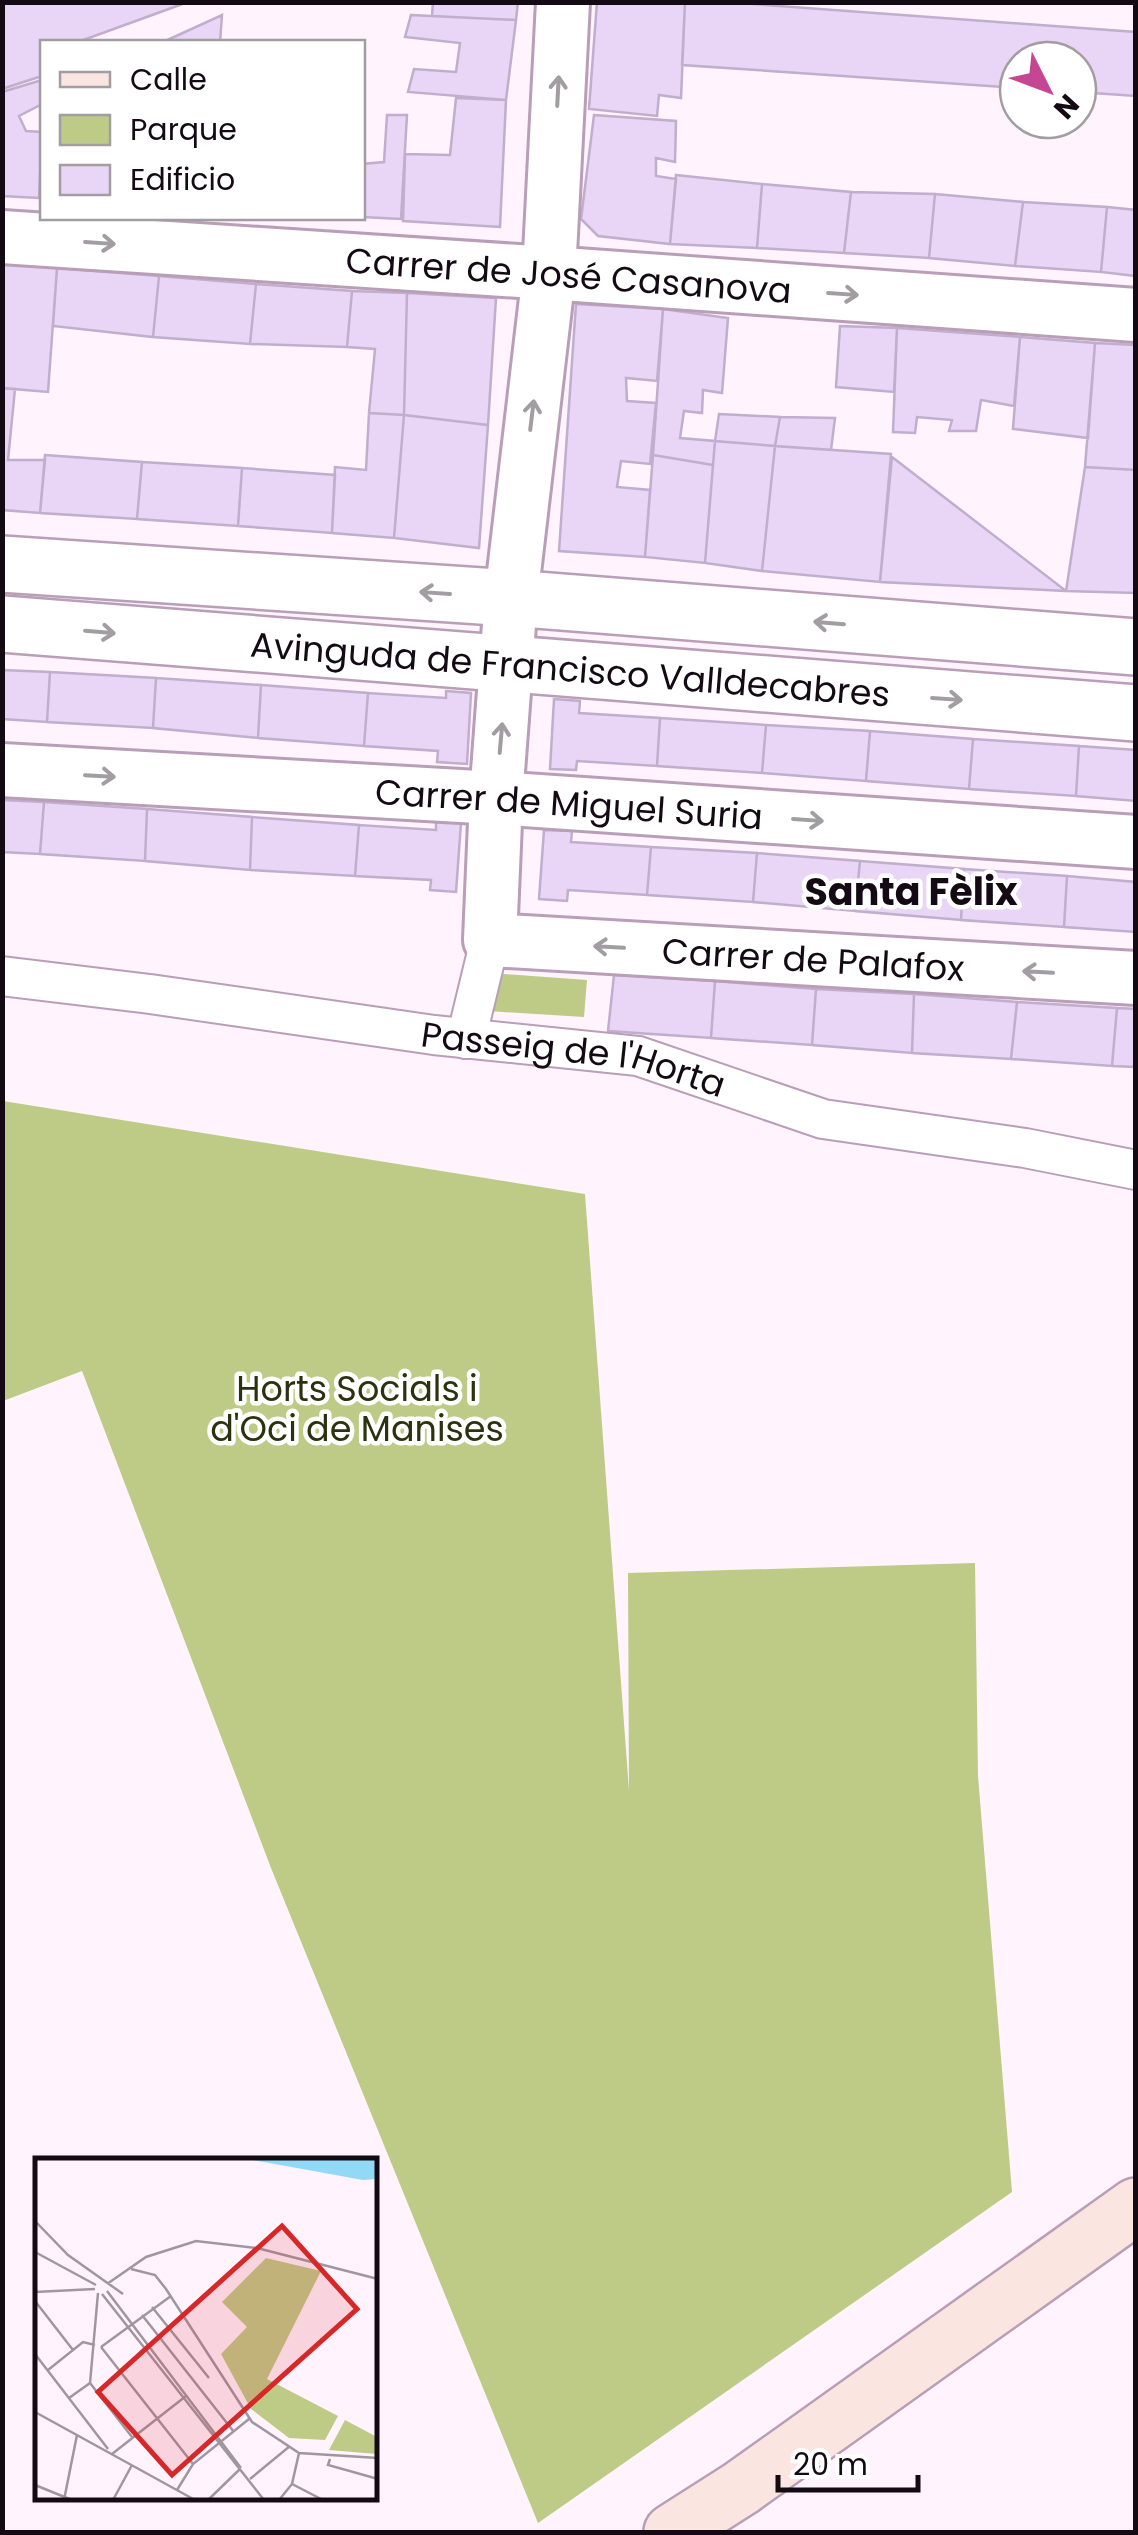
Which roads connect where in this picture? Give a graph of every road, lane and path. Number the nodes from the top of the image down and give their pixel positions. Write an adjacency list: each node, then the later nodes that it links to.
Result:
1 (563, 2): 3 (street, one-way to 1)
2 (2, 237): 3 (street, Carrer de José Casanova, one-way to 3)
3 (549, 272): 4 (street, Carrer de José Casanova, one-way to 4); 6 (street, one-way to 3)
4 (1136, 316)
5 (2, 564): 6 (street, Avinguda de Francisco Valldecabres, one-way to 5)
6 (511, 598): 8 (street, Avinguda de Francisco Valldecabres, one-way to 6); 9 (street)
7 (2, 624): 9 (street, Avinguda de Francisco Valldecabres, one-way to 9)
8 (1136, 647)
9 (507, 666): 10 (street, Avinguda de Francisco Valldecabres, one-way to 10); 12 (street, one-way to 9)
10 (1136, 713)
11 (2, 770): 12 (street, Carrer de Miguel Suria, one-way to 12)
12 (496, 798): 13 (street, Carrer de Miguel Suria, one-way to 13); 14 (street)
13 (1136, 842)
14 (490, 940): 16 (street, Carrer de Palafox, one-way to 14); 17 (street)
15 (2, 976): 17 (street, Passeig de l'Horta)
16 (1136, 978)
17 (466, 1039): 18 (street, Passeig de l'Horta)
18 (1136, 1170)
19 (1136, 2206): 20 (main road)
20 (672, 2532)

